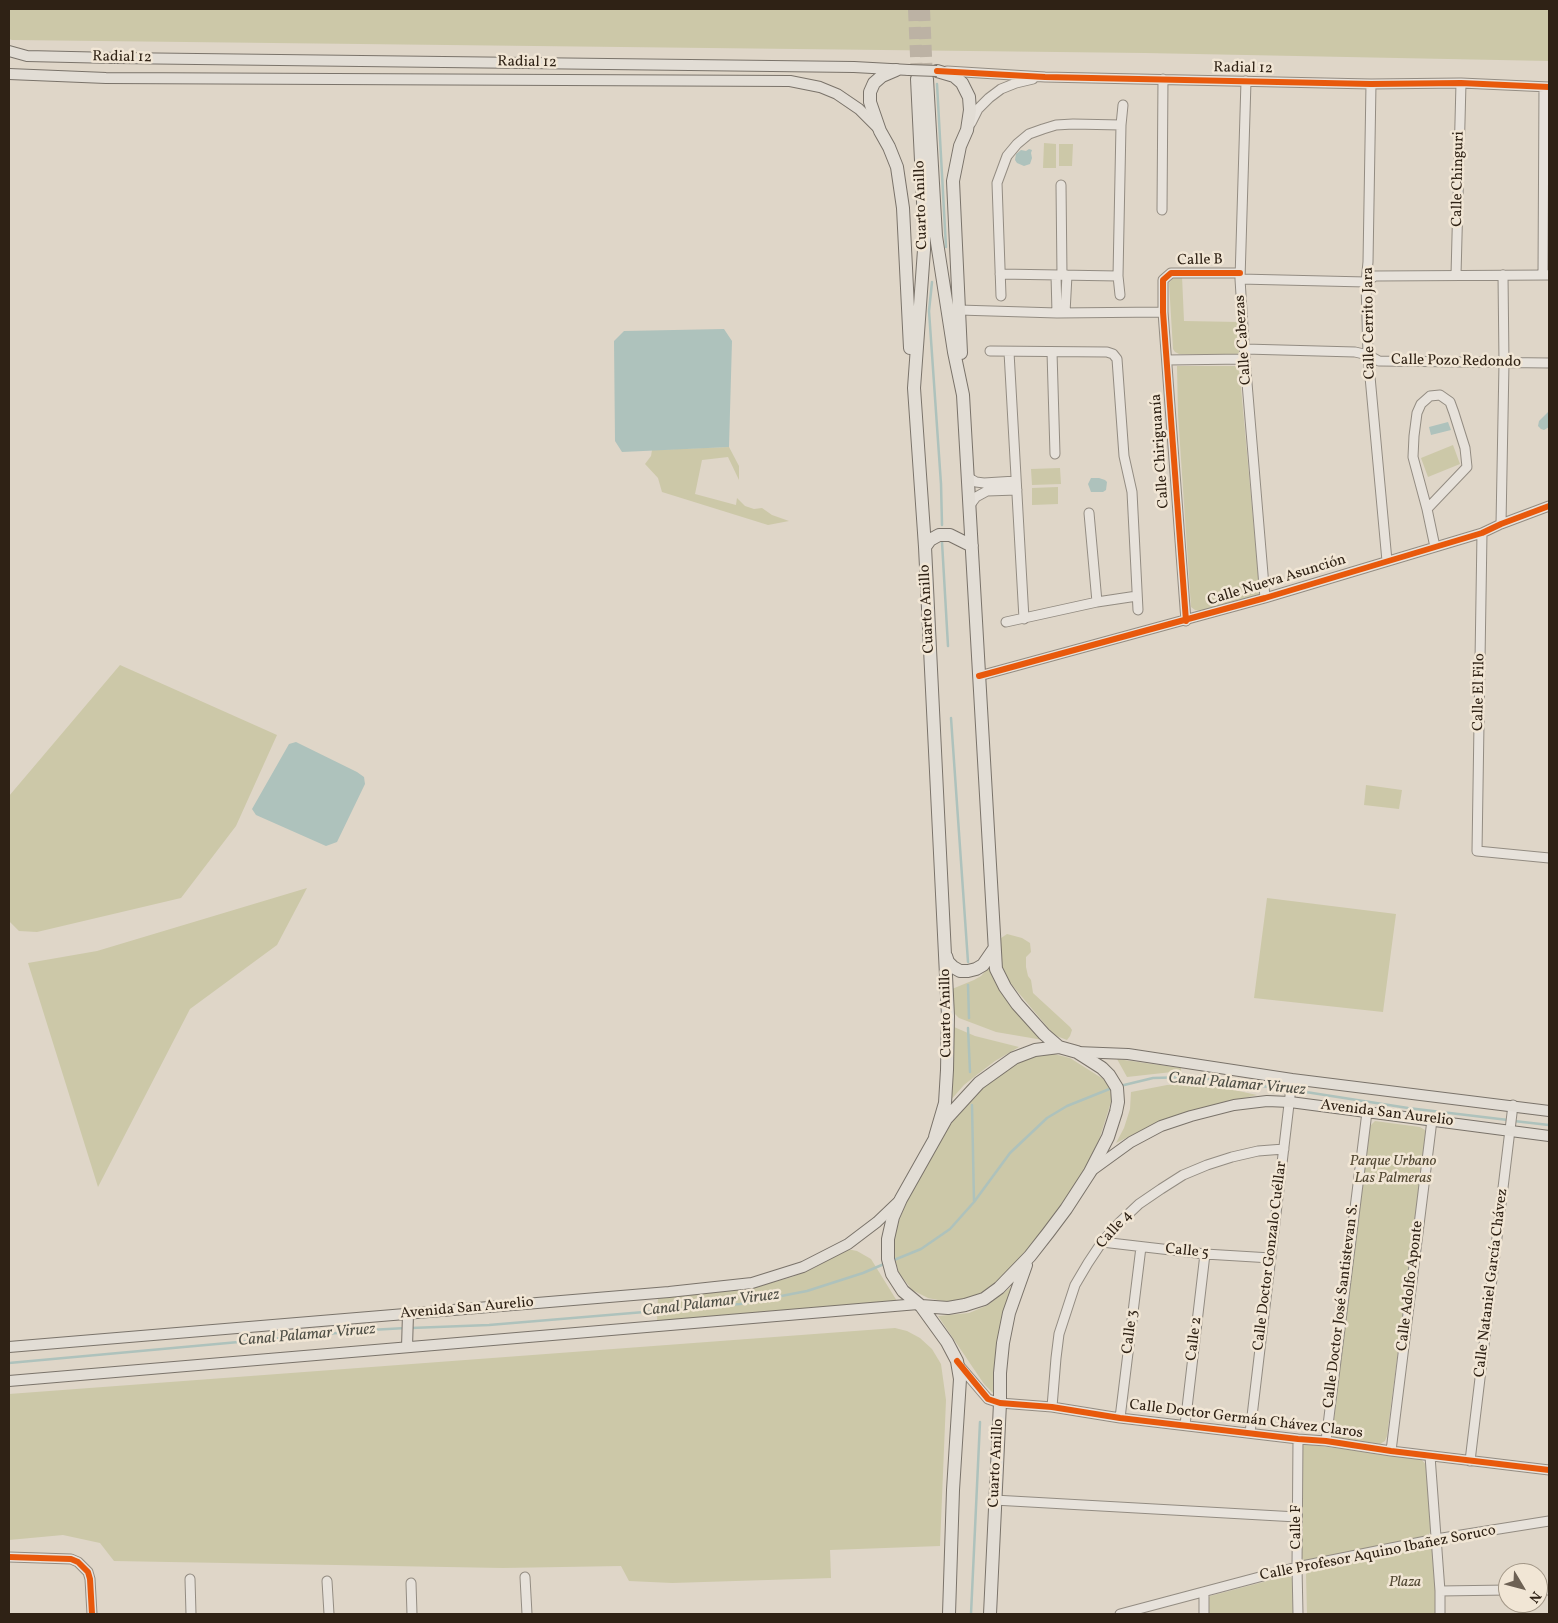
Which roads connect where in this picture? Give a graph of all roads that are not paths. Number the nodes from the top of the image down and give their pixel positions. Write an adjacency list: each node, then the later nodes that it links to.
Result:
1 (9, 51): 3 (main road, Radial 12)
2 (9, 74): 13 (main road, Radial 12)
3 (917, 74): 4 (street, Radial 12); 12 (highway); 13 (highway); 39 (highway, Cuarto Anillo); 40 (highway, Cuarto Anillo)
4 (1045, 77): 5 (street, Radial 12); 12 (street, Radial 12)
5 (1163, 79): 6 (street, Radial 12); 15 (street)
6 (1246, 81): 8 (street, Radial 12); 22 (street, Calle Cabezas)
7 (1461, 83): 8 (street, Radial 12); 9 (street, Radial 12); 18 (street, Calle Chinguri)
8 (1371, 84): 24 (street, Calle Cerrito Jara)
9 (1547, 87): 20 (street)
10 (1123, 105): 11 (street)
11 (1121, 125): 16 (street); 21 (street)
12 (967, 130): 27 (highway)
13 (880, 131): 39 (highway)
14 (1061, 185): 17 (street)
15 (1162, 210)
16 (1000, 274): 17 (street); 26 (street)
17 (1062, 275): 21 (street); 29 (street)
18 (1456, 275): 19 (street, Calle B); 24 (street, Calle B)
19 (1504, 275): 20 (street, Calle B); 37 (street)
20 (1546, 275)
21 (1118, 276): 25 (street)
22 (1240, 276): 23 (street, Calle B); 24 (street, Calle B); 30 (street, Calle Cabezas)
23 (1163, 280): 28 (street, Calle Chiriguanía)
24 (1366, 282): 34 (street, Calle Cerrito Jara)
25 (1120, 295)
26 (1001, 296)
27 (959, 310): 29 (street); 40 (highway)
28 (1163, 312): 29 (street); 36 (street, Calle Chiriguanía)
29 (1061, 313)
30 (1245, 348): 34 (street, Calle Pozo Redondo); 35 (street, Calle Cabezas)
31 (990, 351): 32 (street)
32 (1009, 352): 33 (street); 43 (street)
33 (1052, 352): 41 (street); 54 (street)
34 (1368, 356): 37 (street, Calle Pozo Redondo); 53 (street, Calle Cerrito Jara)
35 (1245, 359): 36 (street); 55 (street, Calle Cabezas)
36 (1167, 360): 59 (street, Calle Chiriguanía)
37 (1504, 362): 38 (street, Calle Pozo Redondo); 48 (street)
38 (1549, 364)
39 (914, 388): 51 (highway, Cuarto Anillo)
40 (964, 395): 42 (highway, Cuarto Anillo)
41 (1055, 454)
42 (968, 472): 43 (street); 44 (highway, Cuarto Anillo)
43 (1016, 486): 44 (street); 58 (street)
44 (970, 505): 50 (highway, Cuarto Anillo)
45 (1549, 506): 48 (street, Calle Nueva Asunción)
46 (1427, 509): 46 (street); 52 (street)
47 (1089, 513): 56 (street)
48 (1501, 524): 49 (street, Calle Nueva Asunción)
49 (1482, 533): 52 (street, Calle Nueva Asunción); 62 (street, Calle El Filo)
50 (972, 546): 51 (highway); 61 (highway, Cuarto Anillo)
51 (925, 547): 64 (highway, Cuarto Anillo)
52 (1435, 547): 53 (street, Calle Nueva Asunción)
53 (1387, 560): 55 (street, Calle Nueva Asunción)
54 (1137, 596): 56 (street); 57 (street)
55 (1265, 598): 59 (street, Calle Nueva Asunción)
56 (1097, 602): 58 (street)
57 (1138, 610)
58 (1024, 618): 60 (street)
59 (1186, 620): 61 (street, Calle Nueva Asunción)
60 (1006, 622)
61 (979, 676): 63 (highway, Cuarto Anillo)
62 (1549, 858)
63 (994, 949): 64 (highway); 65 (highway, Cuarto Anillo)
64 (946, 954): 75 (highway, Cuarto Anillo)
65 (1059, 1048): 66 (highway); 75 (highway)
66 (1077, 1052): 67 (main road, Avenida San Aurelio); 77 (highway)
67 (1292, 1081): 68 (street, Calle Doctor Gonzalo Cuéllar); 69 (main road, Avenida San Aurelio)
68 (1290, 1099): 71 (main road, Avenida San Aurelio); 76 (street, Calle Doctor Gonzalo Cuéllar); 77 (main road, Avenida San Aurelio)
69 (1512, 1108): 70 (main road, Avenida San Aurelio); 73 (street, Calle Nataniel García Chávez)
70 (1549, 1110)
71 (1367, 1112): 72 (main road, Avenida San Aurelio); 96 (street, Calle Doctor José Santistevan S.)
72 (1432, 1120): 73 (main road, Avenida San Aurelio); 97 (street, Calle Adolfo Aponte)
73 (1510, 1128): 74 (main road, Avenida San Aurelio); 99 (street, Calle Nataniel García Chávez)
74 (1549, 1136)
75 (935, 1137): 78 (highway)
76 (1284, 1148): 79 (street, Calle 4); 83 (street, Calle Doctor Gonzalo Cuéllar)
77 (1090, 1172): 82 (highway)
78 (901, 1199): 84 (highway); 85 (main road, Avenida San Aurelio)
79 (1102, 1242): 80 (street, Calle 5); 91 (street, Calle 4)
80 (1141, 1247): 81 (street, Calle 5); 92 (street, Calle 3)
81 (1205, 1254): 83 (street, Calle 5); 93 (street, Calle 2)
82 (1030, 1256): 84 (highway); 90 (highway, Cuarto Anillo)
83 (1271, 1258): 94 (street, Calle Doctor Gonzalo Cuéllar)
84 (920, 1305): 86 (main road); 88 (highway)
85 (407, 1317): 86 (main road); 87 (main road, Avenida San Aurelio)
86 (408, 1342): 89 (main road)
87 (9, 1347)
88 (956, 1361): 90 (street, Calle Doctor Germán Chávez Claros); 119 (highway)
89 (9, 1381)
90 (1000, 1403): 91 (street, Calle Doctor Germán Chávez Claros); 101 (highway, Cuarto Anillo)
91 (1052, 1407): 92 (street, Calle Doctor Germán Chávez Claros)
92 (1120, 1418): 93 (street, Calle Doctor Germán Chávez Claros)
93 (1185, 1425): 94 (street, Calle Doctor Germán Chávez Claros)
94 (1250, 1433): 95 (street, Calle Doctor Germán Chávez Claros)
95 (1298, 1439): 96 (street, Calle Doctor Germán Chávez Claros); 102 (street, Calle F)
96 (1326, 1441): 97 (street, Calle Doctor Germán Chávez Claros)
97 (1390, 1451): 98 (street, Calle Doctor Germán Chávez Claros)
98 (1430, 1456): 99 (street, Calle Doctor Germán Chávez Claros); 104 (street)
99 (1470, 1461): 100 (street, Calle Doctor Germán Chávez Claros)
100 (1549, 1470)
101 (994, 1500): 102 (street); 120 (highway, Cuarto Anillo)
102 (1297, 1517): 106 (street, Calle F)
103 (1549, 1521): 104 (street, Calle Profesor Aquino Ibañez Soruco)
104 (1436, 1539): 106 (street, Calle Profesor Aquino Ibañez Soruco); 112 (street)
105 (9, 1558): 114 (street)
106 (1297, 1568): 113 (street, Calle Profesor Aquino Ibañez Soruco); 123 (street, Calle F)
107 (525, 1577): 118 (street)
108 (190, 1579): 115 (street)
109 (327, 1582): 116 (street)
110 (411, 1583): 117 (street)
111 (1498, 1590): 112 (street)
112 (1440, 1591): 124 (street)
113 (1204, 1592): 121 (street, Calle Profesor Aquino Ibañez Soruco); 122 (street)
114 (92, 1614)
115 (191, 1614)
116 (329, 1614)
117 (412, 1614)
118 (527, 1614)
119 (949, 1614)
120 (990, 1614)
121 (1120, 1614)
122 (1204, 1614)
123 (1298, 1614)
124 (1440, 1614)

